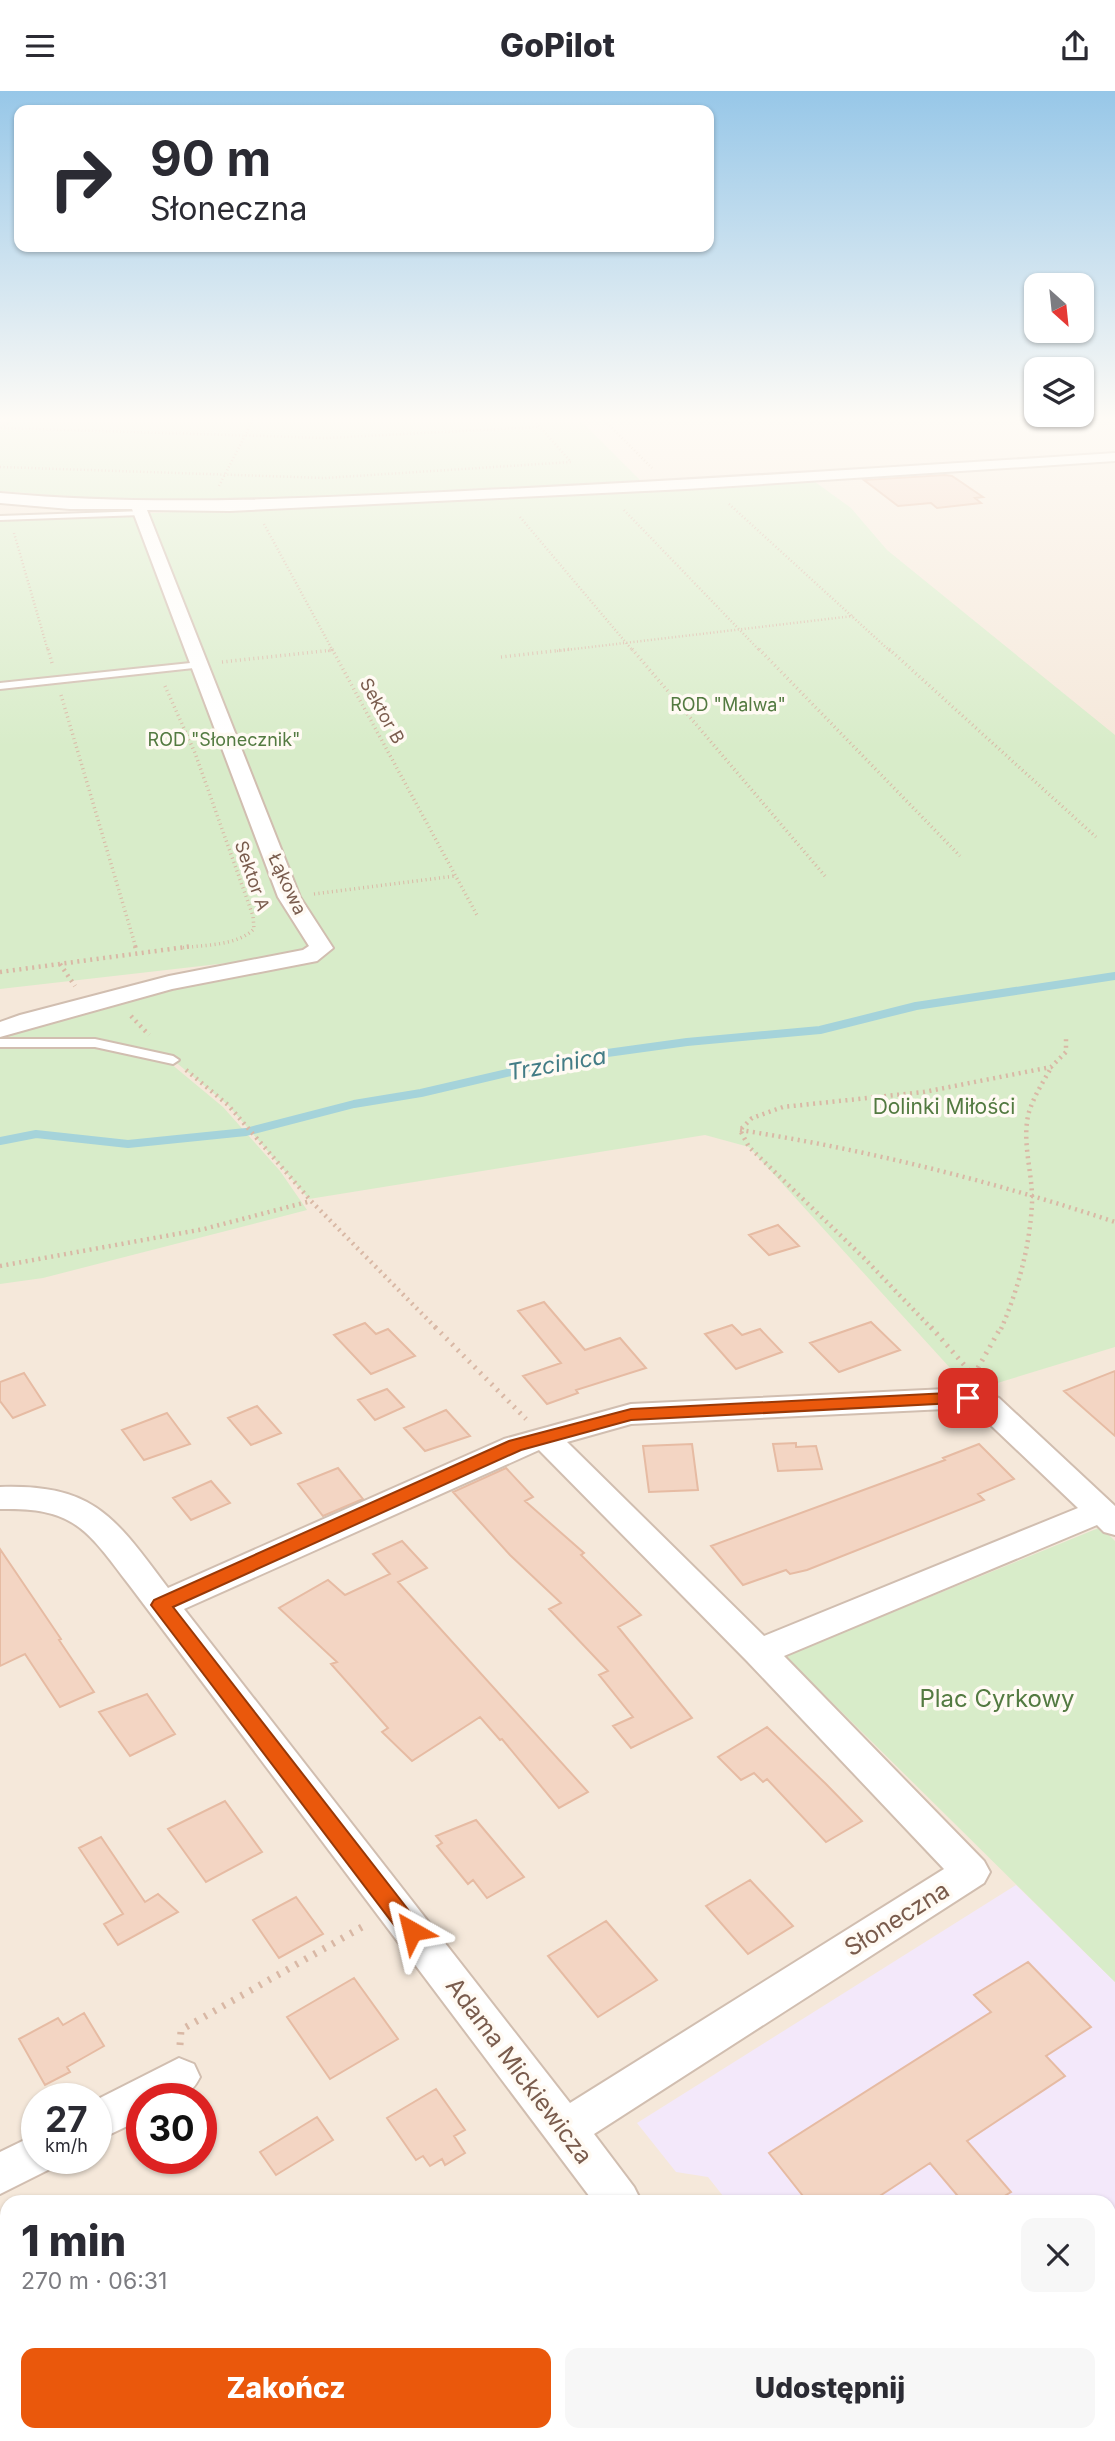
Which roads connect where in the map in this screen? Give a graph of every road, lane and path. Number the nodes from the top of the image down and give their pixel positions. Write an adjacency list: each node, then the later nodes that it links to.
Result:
1 (12, 528): 14 (path)
2 (146, 528): 12 (street, Łąkowa)
3 (266, 528): 10 (path, Sektor B)
4 (529, 528): 9 (path)
5 (641, 528): 8 (path)
6 (755, 528): 7 (path)
7 (853, 616): 8 (path); 16 (path)
8 (740, 630): 9 (path); 17 (path)
9 (627, 642): 11 (path); 19 (path)
10 (332, 650): 12 (path); 18 (path, Sektor B)
11 (500, 657)
12 (200, 665): 13 (lane); 24 (street, Łąkowa)
13 (158, 669): 14 (lane); 22 (path, Sektor A)
14 (57, 680): 15 (lane); 22 (path)
15 (0, 686)
16 (1096, 837)
17 (960, 856)
18 (455, 876): 20 (path); 21 (path, Sektor B)
19 (825, 876)
20 (337, 891)
21 (478, 917)
22 (137, 952): 23 (path, Sektor A)
23 (0, 972)
24 (114, 999): 25 (street, Łąkowa); 28 (path)
25 (0, 1030)
26 (1066, 1036): 29 (path)
27 (0, 1043): 28 (lane)
28 (173, 1060): 32 (path)
29 (1051, 1067): 30 (path); 31 (path)
30 (740, 1130): 31 (path); 31 (path)
31 (1031, 1196): 33 (path)
32 (311, 1201): 34 (path); 35 (path)
33 (1115, 1222)
34 (0, 1266)
35 (544, 1437): 37 (street); 38 (street); 39 (street, Słoneczna)
36 (0, 1499): 38 (street, Adama Mickiewicza)
37 (1108, 1518): 39 (street)
38 (161, 1605): 43 (street, Adama Mickiewicza)
39 (760, 1652): 43 (street, Słoneczna)
40 (362, 1927): 41 (path)
41 (179, 2077): 42 (street)
42 (112, 2113)
43 (564, 2130): 46 (street, Adama Mickiewicza)
44 (21, 2163): 45 (street)
45 (0, 2174)
46 (614, 2195)

